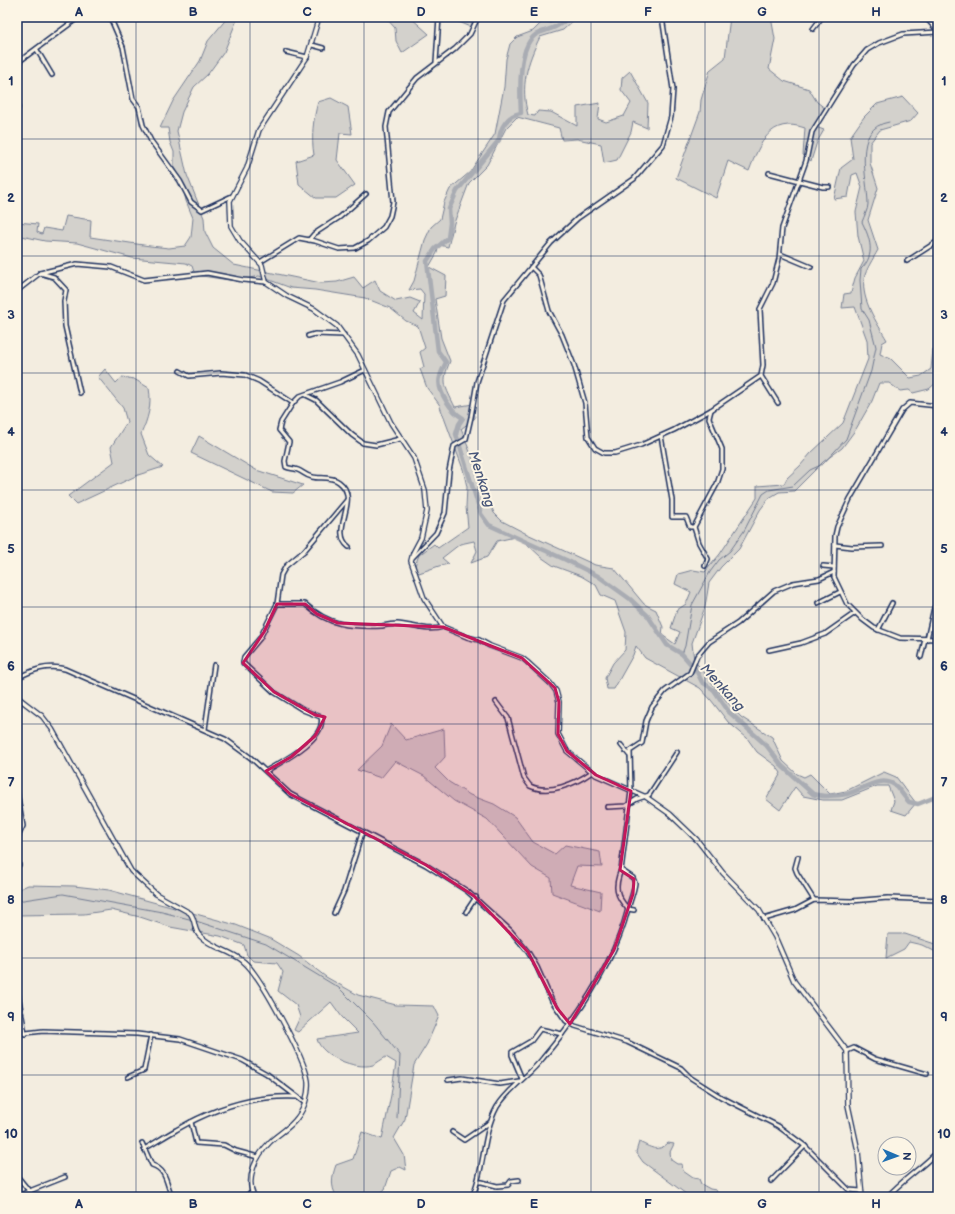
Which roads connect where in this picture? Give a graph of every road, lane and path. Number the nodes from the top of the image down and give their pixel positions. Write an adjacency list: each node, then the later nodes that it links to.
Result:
1 (79, 17): 13 (street)
2 (110, 17): 25 (street)
3 (319, 17): 11 (street)
4 (439, 17): 16 (street)
5 (478, 17): 16 (street)
6 (662, 17): 32 (street)
7 (822, 17): 9 (street)
8 (925, 17): 10 (street)
9 (813, 29)
10 (938, 32): 22 (street)
11 (312, 46): 12 (street); 15 (street)
12 (323, 48)
13 (37, 50): 17 (street); 18 (street)
14 (286, 52): 15 (street)
15 (307, 57): 25 (street)
16 (436, 62): 26 (street)
17 (17, 63)
18 (52, 75)
19 (17, 76): 20 (street)
20 (18, 108)
21 (769, 173): 22 (street)
22 (798, 180): 23 (street); 28 (street)
23 (829, 187)
24 (366, 194): 26 (street)
25 (232, 196): 30 (street)
26 (309, 240): 30 (street)
27 (938, 241): 29 (street)
28 (780, 254): 31 (street); 40 (street)
29 (907, 261)
30 (260, 262): 34 (street)
31 (811, 266)
32 (531, 267): 47 (street); 54 (street)
33 (40, 273): 34 (street); 35 (street); 41 (street)
34 (266, 282): 36 (street)
35 (17, 291)
36 (344, 335): 37 (street); 38 (street)
37 (308, 336)
38 (365, 370): 42 (street); 48 (street)
39 (180, 371): 43 (street)
40 (761, 376): 44 (street); 46 (street)
41 (80, 393)
42 (305, 394): 43 (street); 48 (street)
43 (293, 403): 49 (street)
44 (778, 403)
45 (938, 406): 51 (street)
46 (711, 410): 47 (street); 50 (street)
47 (661, 436): 50 (street)
48 (400, 439): 54 (street)
49 (347, 500): 53 (street); 62 (street)
50 (694, 527): 55 (street)
51 (835, 545): 52 (street); 57 (street)
52 (882, 546)
53 (349, 547)
54 (411, 561): 65 (street)
55 (705, 566)
56 (823, 566): 57 (street)
57 (834, 567): 58 (street)
58 (834, 572): 59 (street); 82 (street)
59 (840, 592): 60 (street); 64 (street)
60 (818, 602)
61 (892, 603): 66 (street)
62 (277, 604): 65 (street); 83 (street)
63 (934, 608): 67 (street)
64 (856, 614): 66 (street); 69 (street)
65 (443, 627): 84 (street)
66 (878, 630): 67 (street)
67 (926, 639): 68 (street); 70 (street)
68 (938, 639)
69 (768, 650)
70 (921, 657)
71 (214, 665): 79 (street)
72 (938, 668): 73 (street)
73 (937, 676)
74 (17, 678): 79 (street)
75 (17, 698): 76 (street)
76 (21, 700): 78 (street); 116 (street)
77 (496, 702): 84 (street)
78 (17, 710)
79 (205, 729): 83 (street)
80 (621, 745): 82 (street)
81 (677, 752): 87 (street)
82 (630, 757): 85 (street)
83 (266, 771): 90 (street)
84 (592, 772): 85 (street)
85 (631, 791): 87 (street); 88 (street)
86 (17, 792): 91 (street)
87 (646, 797): 88 (street); 103 (street)
88 (629, 805): 89 (street); 95 (street)
89 (607, 807)
90 (362, 833): 96 (street); 102 (street)
91 (17, 839)
92 (798, 857): 97 (street)
93 (17, 860): 94 (street)
94 (17, 867)
95 (621, 870): 99 (street); 99 (street)
96 (476, 898): 101 (street); 105 (street)
97 (814, 900): 98 (street); 103 (street)
98 (938, 900)
99 (628, 909): 100 (street); 105 (street)
100 (634, 910)
101 (466, 912)
102 (334, 913)
103 (764, 919): 110 (street)
104 (17, 988): 107 (street)
105 (570, 1024): 108 (street); 121 (street)
106 (17, 1034): 107 (street)
107 (25, 1034): 109 (street)
108 (562, 1034): 114 (street); 114 (street)
109 (151, 1035): 112 (street); 115 (street)
110 (847, 1051): 111 (street); 131 (street)
111 (926, 1074)
112 (128, 1078)
113 (448, 1080): 114 (street)
114 (521, 1080): 118 (street)
115 (296, 1097): 116 (street); 117 (street)
116 (305, 1103): 124 (street)
117 (191, 1122): 122 (street); 124 (street)
118 (489, 1123): 119 (street); 129 (street)
119 (452, 1132)
120 (142, 1143): 122 (street)
121 (805, 1146): 128 (street); 131 (street)
122 (144, 1148): 135 (street)
123 (938, 1151): 139 (street)
124 (258, 1157): 132 (street)
125 (17, 1176): 130 (street)
126 (65, 1177): 130 (street)
127 (519, 1180): 129 (street)
128 (771, 1181)
129 (478, 1182): 137 (street)
130 (29, 1191): 133 (street); 134 (street)
131 (861, 1191): 138 (street)
132 (253, 1195): 136 (street)
133 (17, 1196)
134 (34, 1197)
135 (172, 1197)
136 (243, 1197)
137 (472, 1197)
138 (862, 1197)
139 (886, 1197)

